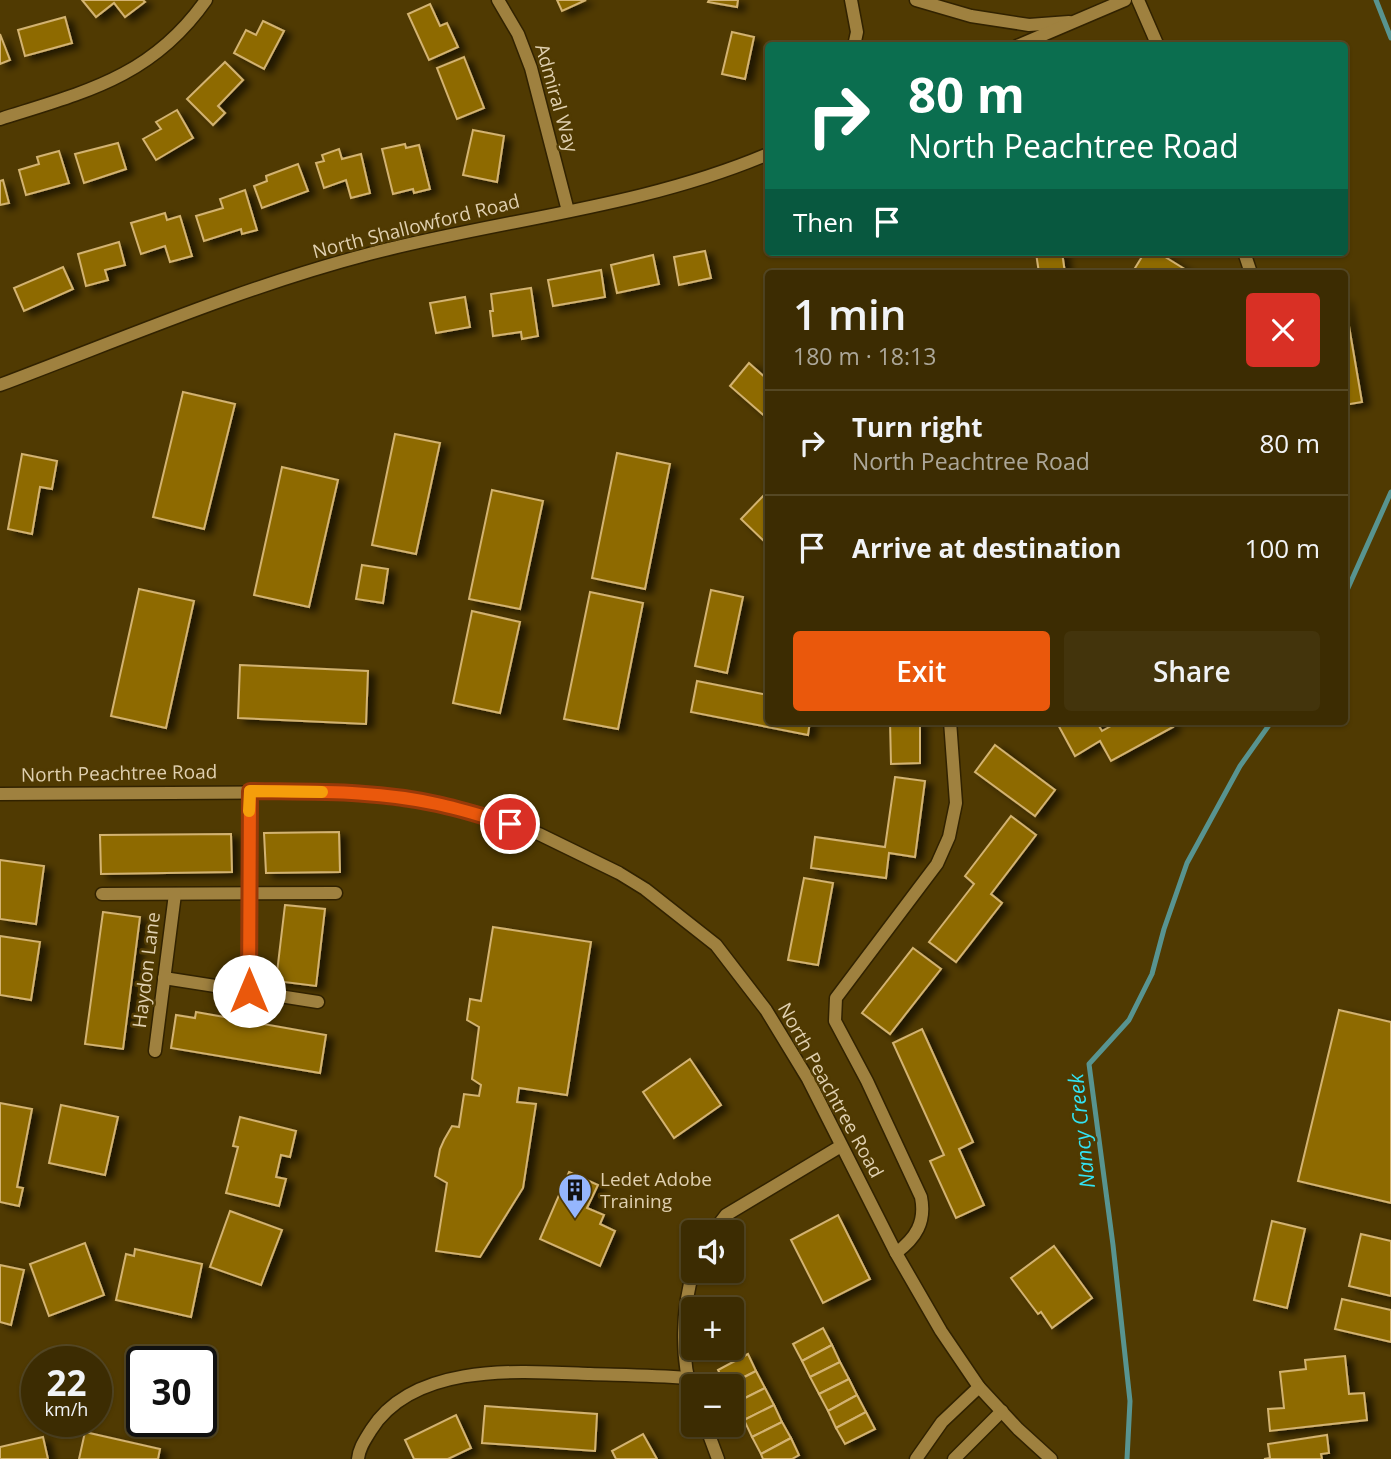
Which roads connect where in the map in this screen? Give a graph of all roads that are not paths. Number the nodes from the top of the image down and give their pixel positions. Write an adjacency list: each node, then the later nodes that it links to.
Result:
1 (206, 0): 11 (street)
2 (498, 0): 13 (street, Admiral Way)
3 (851, 0): 8 (street)
4 (916, 0): 7 (street)
5 (1125, 0): 7 (street)
6 (1138, 0): 10 (street)
7 (1069, 22): 9 (street)
8 (855, 42)
9 (1026, 42)
10 (1156, 42)
11 (0, 119)
12 (765, 155): 13 (street, North Shallowford Road)
13 (568, 211): 14 (street, North Shallowford Road)
14 (0, 385)
15 (950, 725): 28 (street)
16 (250, 791): 17 (street, North Peachtree Road); 21 (street); 26 (street, North Peachtree Road)
17 (0, 794)
18 (336, 893): 21 (street)
19 (102, 894): 20 (street)
20 (175, 894): 21 (street); 22 (street, Haydon Lane)
21 (249, 894): 23 (street)
22 (164, 978): 23 (street); 25 (street, Haydon Lane)
23 (249, 991): 24 (street)
24 (318, 1002)
25 (155, 1051)
26 (841, 1146): 27 (street); 28 (street, North Peachtree Road)
27 (722, 1220)
28 (896, 1253): 32 (street, North Peachtree Road)
29 (690, 1283): 30 (street)
30 (687, 1374)
31 (681, 1378): 35 (street)
32 (979, 1387): 33 (street, North Peachtree Road); 37 (street)
33 (1002, 1411): 38 (street); 39 (street, North Peachtree Road)
34 (710, 1437): 36 (street)
35 (358, 1459)
36 (718, 1459)
37 (916, 1459)
38 (954, 1459)
39 (1051, 1459)

